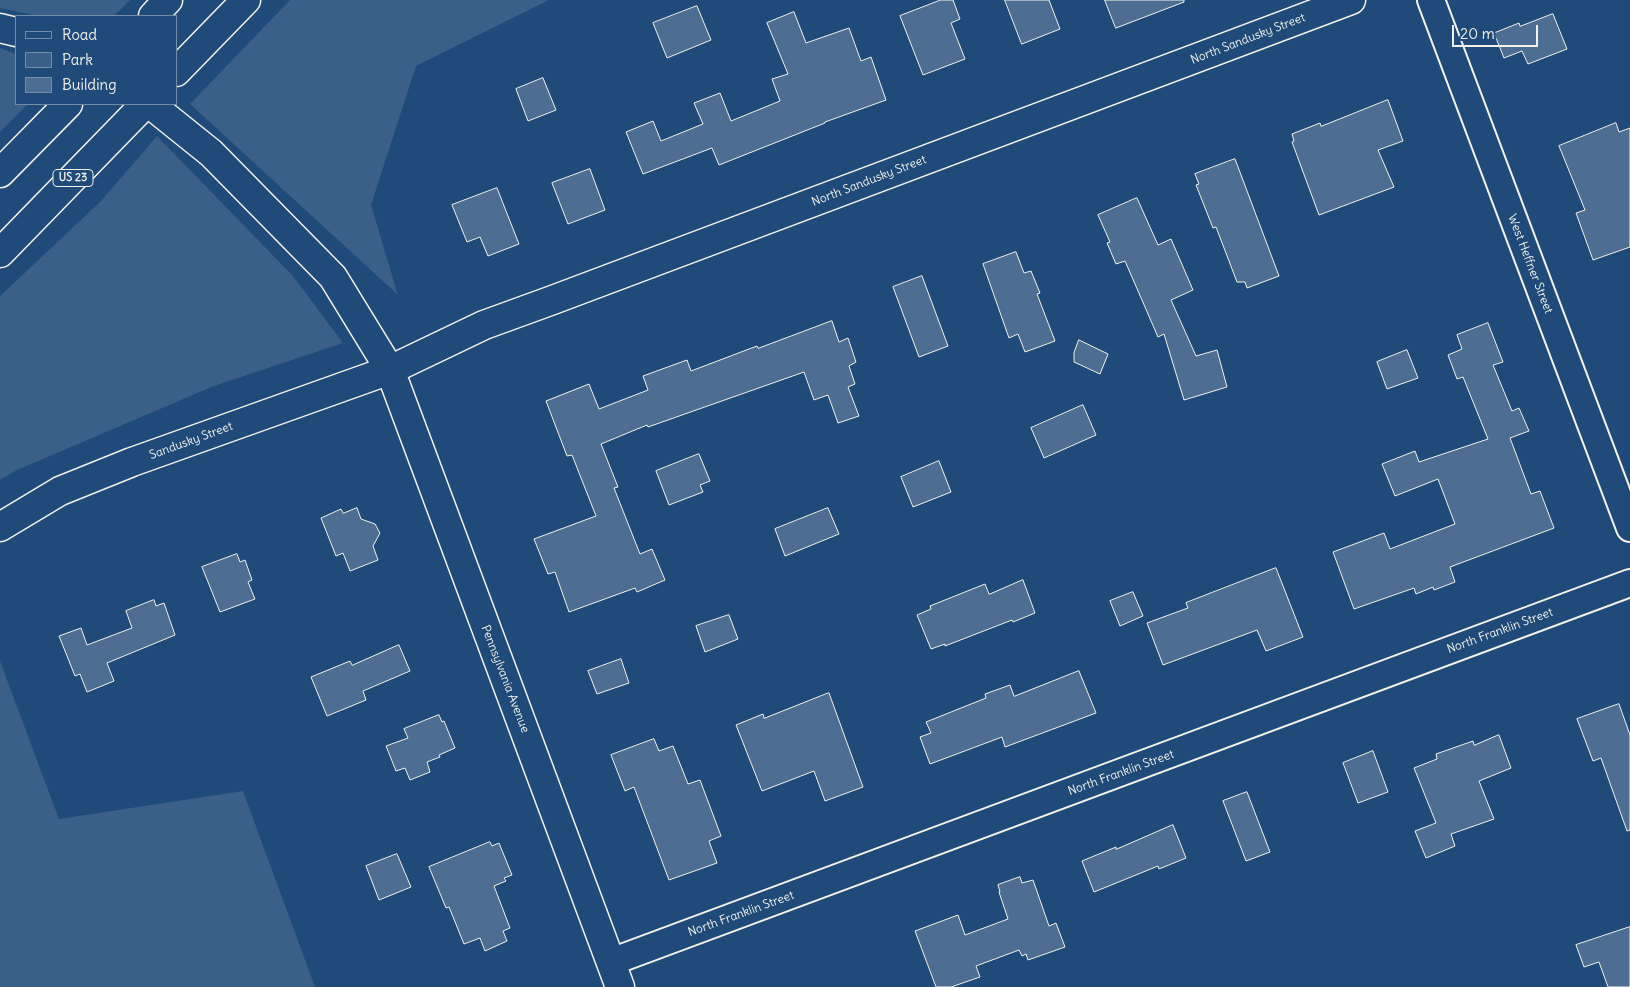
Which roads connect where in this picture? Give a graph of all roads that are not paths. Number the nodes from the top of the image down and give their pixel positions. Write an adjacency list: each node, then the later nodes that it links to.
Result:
1 (168, 0): 5 (main road)
2 (246, 0): 8 (main road)
3 (1351, 0): 14 (main road, North Sandusky Street)
4 (1431, 0): 16 (street, West Heffner Street)
5 (153, 15)
6 (0, 28): 7 (main road)
7 (15, 32)
8 (178, 70)
9 (67, 105): 12 (main road)
10 (144, 105): 13 (main road, US 23)
11 (151, 105): 14 (main road, Pennsylvania Avenue)
12 (0, 173)
13 (0, 253)
14 (390, 370): 15 (main road, Sandusky Street); 18 (main road, Pennsylvania Avenue)
15 (0, 527)
16 (1630, 528)
17 (1630, 583): 18 (street, North Franklin Street)
18 (616, 975)

